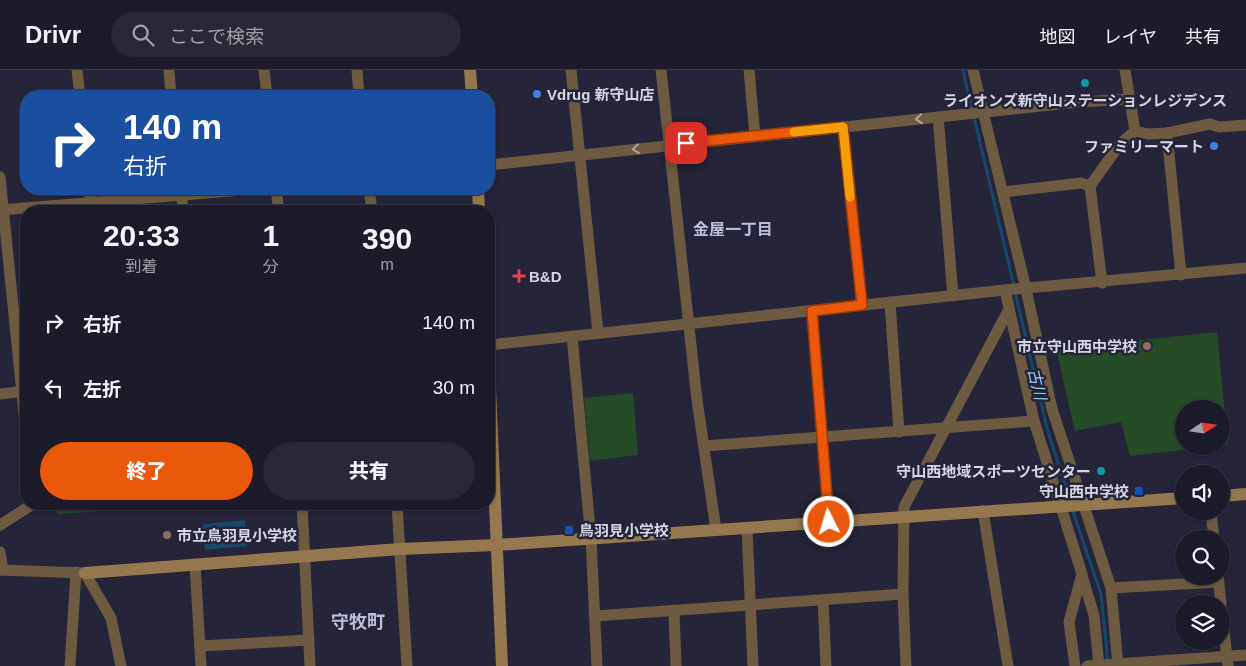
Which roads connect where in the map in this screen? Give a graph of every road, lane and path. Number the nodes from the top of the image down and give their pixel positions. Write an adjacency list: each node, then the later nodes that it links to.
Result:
1 (77, 70): 11 (street)
2 (169, 70): 12 (street)
3 (264, 70): 13 (street)
4 (357, 70): 14 (street)
5 (470, 70): 15 (street)
6 (570, 70): 25 (street)
7 (661, 70): 24 (street)
8 (750, 70): 23 (street)
9 (973, 70): 17 (street)
10 (1125, 70): 16 (street)
11 (79, 90)
12 (171, 90)
13 (266, 90)
14 (359, 90)
15 (472, 90)
16 (1130, 99): 17 (street); 21 (street)
17 (985, 113): 18 (street); 29 (street)
18 (938, 117): 20 (street, one-way to 20); 39 (street)
19 (1246, 125): 22 (street)
20 (843, 127): 23 (street); 41 (street)
21 (1135, 131): 22 (street); 28 (street)
22 (1167, 133): 35 (street)
23 (755, 136): 24 (street)
24 (670, 145): 25 (street, one-way to 25); 44 (street)
25 (579, 155): 26 (street); 45 (street)
26 (495, 164)
27 (0, 178): 33 (street)
28 (1090, 186): 29 (street); 36 (street)
29 (1003, 192): 37 (street)
30 (163, 195): 31 (street)
31 (103, 205)
32 (20, 209): 33 (street)
33 (2, 210): 48 (street)
34 (1246, 268): 35 (street)
35 (1181, 275): 36 (street)
36 (1102, 283): 37 (street)
37 (1026, 289): 38 (street); 59 (street)
38 (1005, 290): 39 (street); 42 (street)
39 (953, 296): 40 (street)
40 (890, 302): 41 (street); 53 (street)
41 (862, 305): 43 (street)
42 (1008, 310): 51 (street); 52 (street)
43 (812, 311): 44 (street); 54 (street)
44 (689, 324): 45 (street); 55 (street)
45 (598, 334): 46 (street)
46 (572, 336): 47 (street); 71 (street)
47 (495, 344)
48 (20, 359)
49 (20, 392): 50 (street)
50 (0, 394)
51 (1034, 421): 52 (street); 60 (street)
52 (948, 427): 53 (street); 66 (street)
53 (899, 432): 54 (street)
54 (822, 438): 55 (street); 67 (street)
55 (704, 446): 70 (street)
56 (1246, 494): 57 (street)
57 (1230, 495)
58 (1175, 499): 59 (street)
59 (1081, 505): 60 (street); 81 (street)
60 (1064, 506): 65 (street); 79 (street)
61 (24, 510): 68 (street)
62 (302, 510): 75 (street)
63 (397, 510): 73 (street)
64 (495, 510): 72 (street)
65 (983, 511): 66 (street); 104 (street)
66 (903, 517): 67 (street); 82 (street)
67 (829, 522): 69 (street)
68 (0, 525)
69 (747, 528): 70 (street); 84 (street)
70 (716, 530): 71 (street)
71 (592, 539): 72 (street); 86 (street)
72 (496, 545): 73 (street); 98 (street)
73 (400, 550): 75 (street); 97 (street)
74 (0, 552): 77 (street)
75 (305, 556): 76 (street); 87 (street)
76 (196, 564): 78 (street); 88 (street)
77 (1, 570): 78 (street)
78 (81, 572): 93 (street); 94 (street)
79 (1082, 574): 105 (street); 107 (street)
80 (1175, 583): 81 (street)
81 (1111, 588): 92 (street)
82 (903, 594): 83 (street); 103 (street)
83 (823, 600): 84 (street); 102 (street)
84 (750, 605): 85 (street); 101 (street)
85 (674, 610): 86 (street); 100 (street)
86 (595, 616): 99 (street)
87 (309, 640): 88 (street); 96 (street)
88 (200, 646): 95 (street)
89 (1246, 655): 90 (street)
90 (1227, 661): 91 (street)
91 (1171, 663): 92 (street)
92 (1118, 665): 107 (street)
93 (70, 666)
94 (121, 666)
95 (201, 666)
96 (310, 666)
97 (407, 666)
98 (502, 666)
99 (597, 666)
100 (676, 666)
101 (753, 666)
102 (826, 666)
103 (906, 666)
104 (1008, 666)
105 (1075, 666)
106 (1087, 666): 107 (street)
107 (1099, 666)

